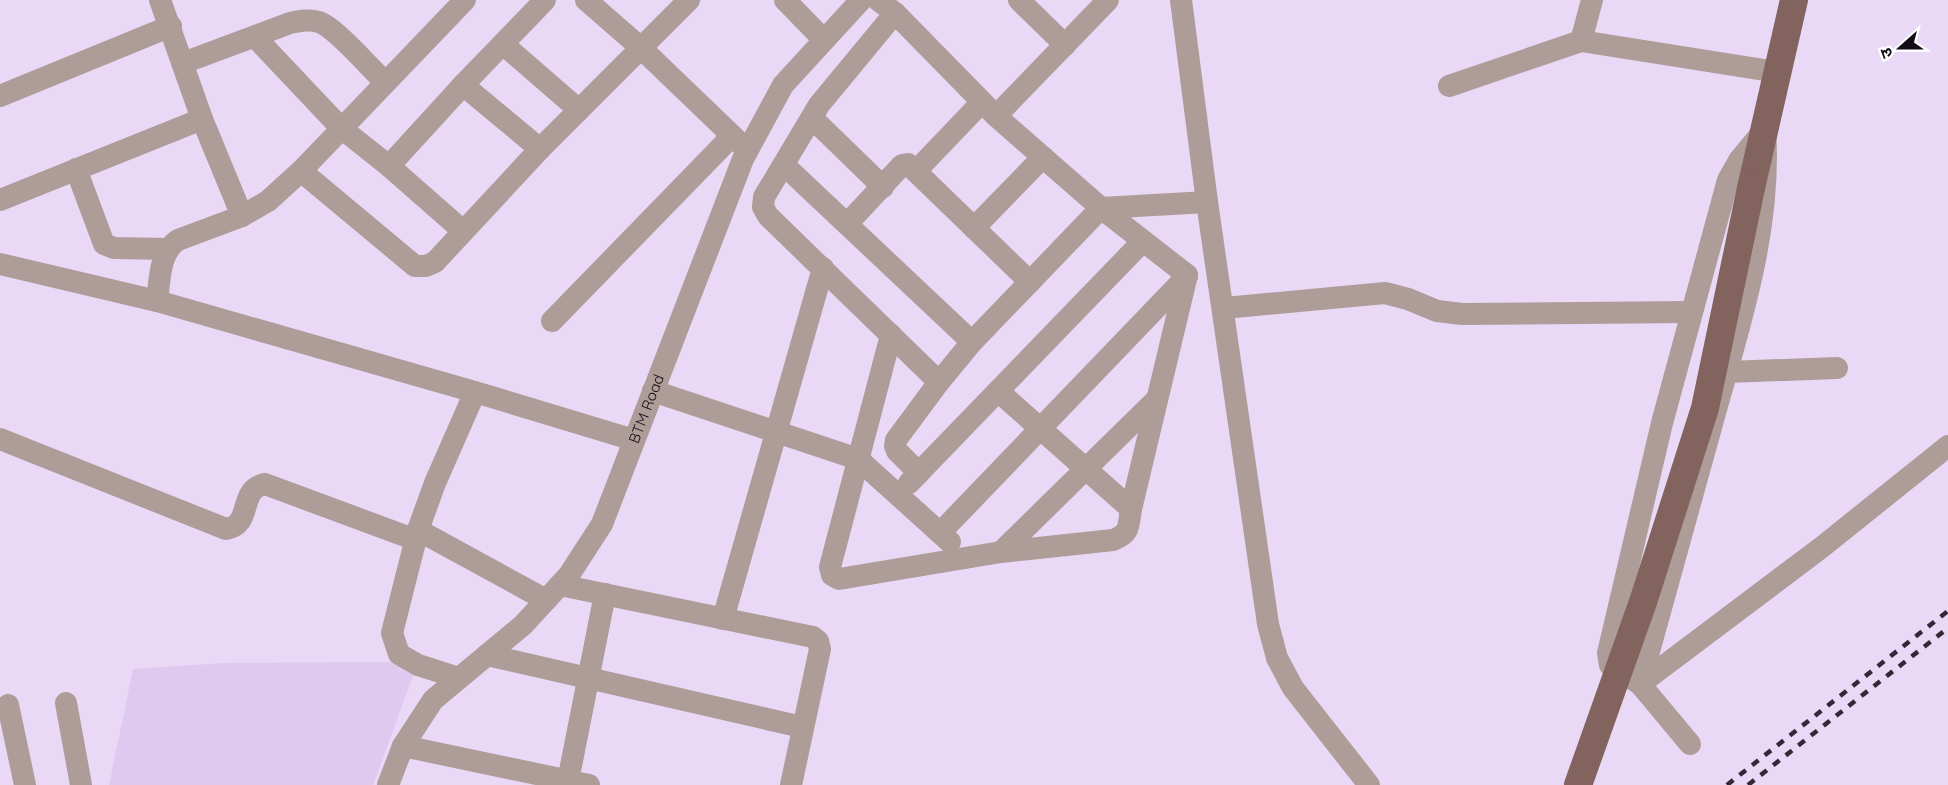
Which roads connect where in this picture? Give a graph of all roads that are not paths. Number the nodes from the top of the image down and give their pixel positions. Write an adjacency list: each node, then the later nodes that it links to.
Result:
1 (160, 0): 14 (street)
2 (465, 0): 23 (street)
3 (545, 0): 18 (street)
4 (586, 0): 20 (street)
5 (689, 0): 20 (street)
6 (785, 0): 16 (street)
7 (861, 0): 16 (street, BTM Road)
8 (1019, 0): 19 (street)
9 (1108, 0): 19 (street)
10 (1181, 0): 43 (street)
11 (1592, 0): 17 (street)
12 (1794, 0): 22 (main road)
13 (887, 7): 27 (street); 29 (street)
14 (171, 26): 21 (street); 26 (street)
15 (255, 37): 21 (street); 23 (street); 31 (street)
16 (824, 40): 33 (street, BTM Road)
17 (1581, 41): 22 (street); 25 (street)
18 (503, 44): 24 (street); 28 (street)
19 (1065, 45): 27 (street)
20 (641, 48): 28 (street); 33 (street)
21 (183, 63): 30 (street)
22 (1777, 72): 32 (main road)
23 (386, 82): 31 (street)
24 (463, 85): 34 (street); 37 (street)
25 (1449, 86)
26 (0, 96)
27 (989, 109): 35 (street); 40 (street)
28 (579, 110): 34 (street)
29 (812, 118): 36 (street); 41 (street)
30 (202, 119): 38 (street); 45 (street)
31 (341, 128): 37 (street); 39 (street)
32 (1765, 129): 58 (street); 63 (street); 101 (main road, bridge)
33 (740, 143): 59 (street); 65 (street, BTM Road)
34 (540, 149): 48 (street)
35 (1043, 157): 44 (street); 47 (street)
36 (784, 165): 46 (street); 52 (street)
37 (389, 166): 48 (street)
38 (76, 169): 42 (street); 50 (street)
39 (301, 171): 45 (street); 48 (street)
40 (916, 171): 41 (street); 47 (street)
41 (883, 187): 46 (street)
42 (0, 200)
43 (1207, 202): 44 (street); 53 (street)
44 (1101, 208): 49 (street); 55 (street)
45 (242, 216): 50 (street)
46 (847, 224): 61 (street)
47 (975, 228): 55 (street)
48 (464, 231)
49 (1143, 241): 54 (street); 66 (street)
50 (168, 249): 56 (street)
51 (0, 264): 56 (street)
52 (822, 268): 60 (street); 70 (street)
53 (1218, 271): 54 (street); 57 (street)
54 (1187, 275): 68 (street); 69 (street)
55 (1030, 282): 61 (street)
56 (157, 301): 67 (street)
57 (1224, 308): 58 (street); 100 (street)
58 (1691, 312): 89 (street)
59 (552, 321)
60 (891, 335): 64 (street); 74 (street)
61 (972, 342): 64 (street)
62 (1837, 368): 63 (street)
63 (1727, 372): 89 (street)
64 (939, 382): 76 (street)
65 (653, 391): 70 (street); 72 (street, BTM Road)
66 (998, 391): 69 (street); 76 (street)
67 (475, 392): 72 (street); 80 (street)
68 (1157, 399): 75 (street); 78 (street)
69 (1040, 429): 75 (street); 79 (street)
70 (776, 431): 74 (street); 85 (street)
71 (0, 439): 80 (street)
72 (634, 440): 83 (street, BTM Road)
73 (1948, 446): 89 (street)
74 (858, 459): 77 (street); 82 (street)
75 (1086, 469): 78 (street); 81 (street)
76 (919, 473): 77 (street)
77 (898, 495): 79 (street)
78 (1131, 509): 81 (street)
79 (940, 533): 82 (street)
80 (417, 535): 83 (street); 87 (street)
81 (1001, 552): 82 (street)
82 (967, 558)
83 (553, 592): 84 (street); 86 (street, BTM Road)
84 (605, 594): 85 (street); 88 (street)
85 (723, 619): 92 (street)
86 (487, 655): 87 (street, BTM Road); 88 (street)
87 (459, 678): 94 (street, BTM Road)
88 (589, 678): 92 (street); 95 (street)
89 (1640, 684): 93 (street)
90 (66, 703): 97 (street)
91 (8, 705): 96 (street)
92 (802, 727): 99 (street)
93 (1690, 744)
94 (403, 746): 95 (street); 98 (street, BTM Road)
95 (578, 783)
96 (25, 785)
97 (81, 785)
98 (388, 785)
99 (791, 785)
100 (1369, 785)
101 (1578, 785)

